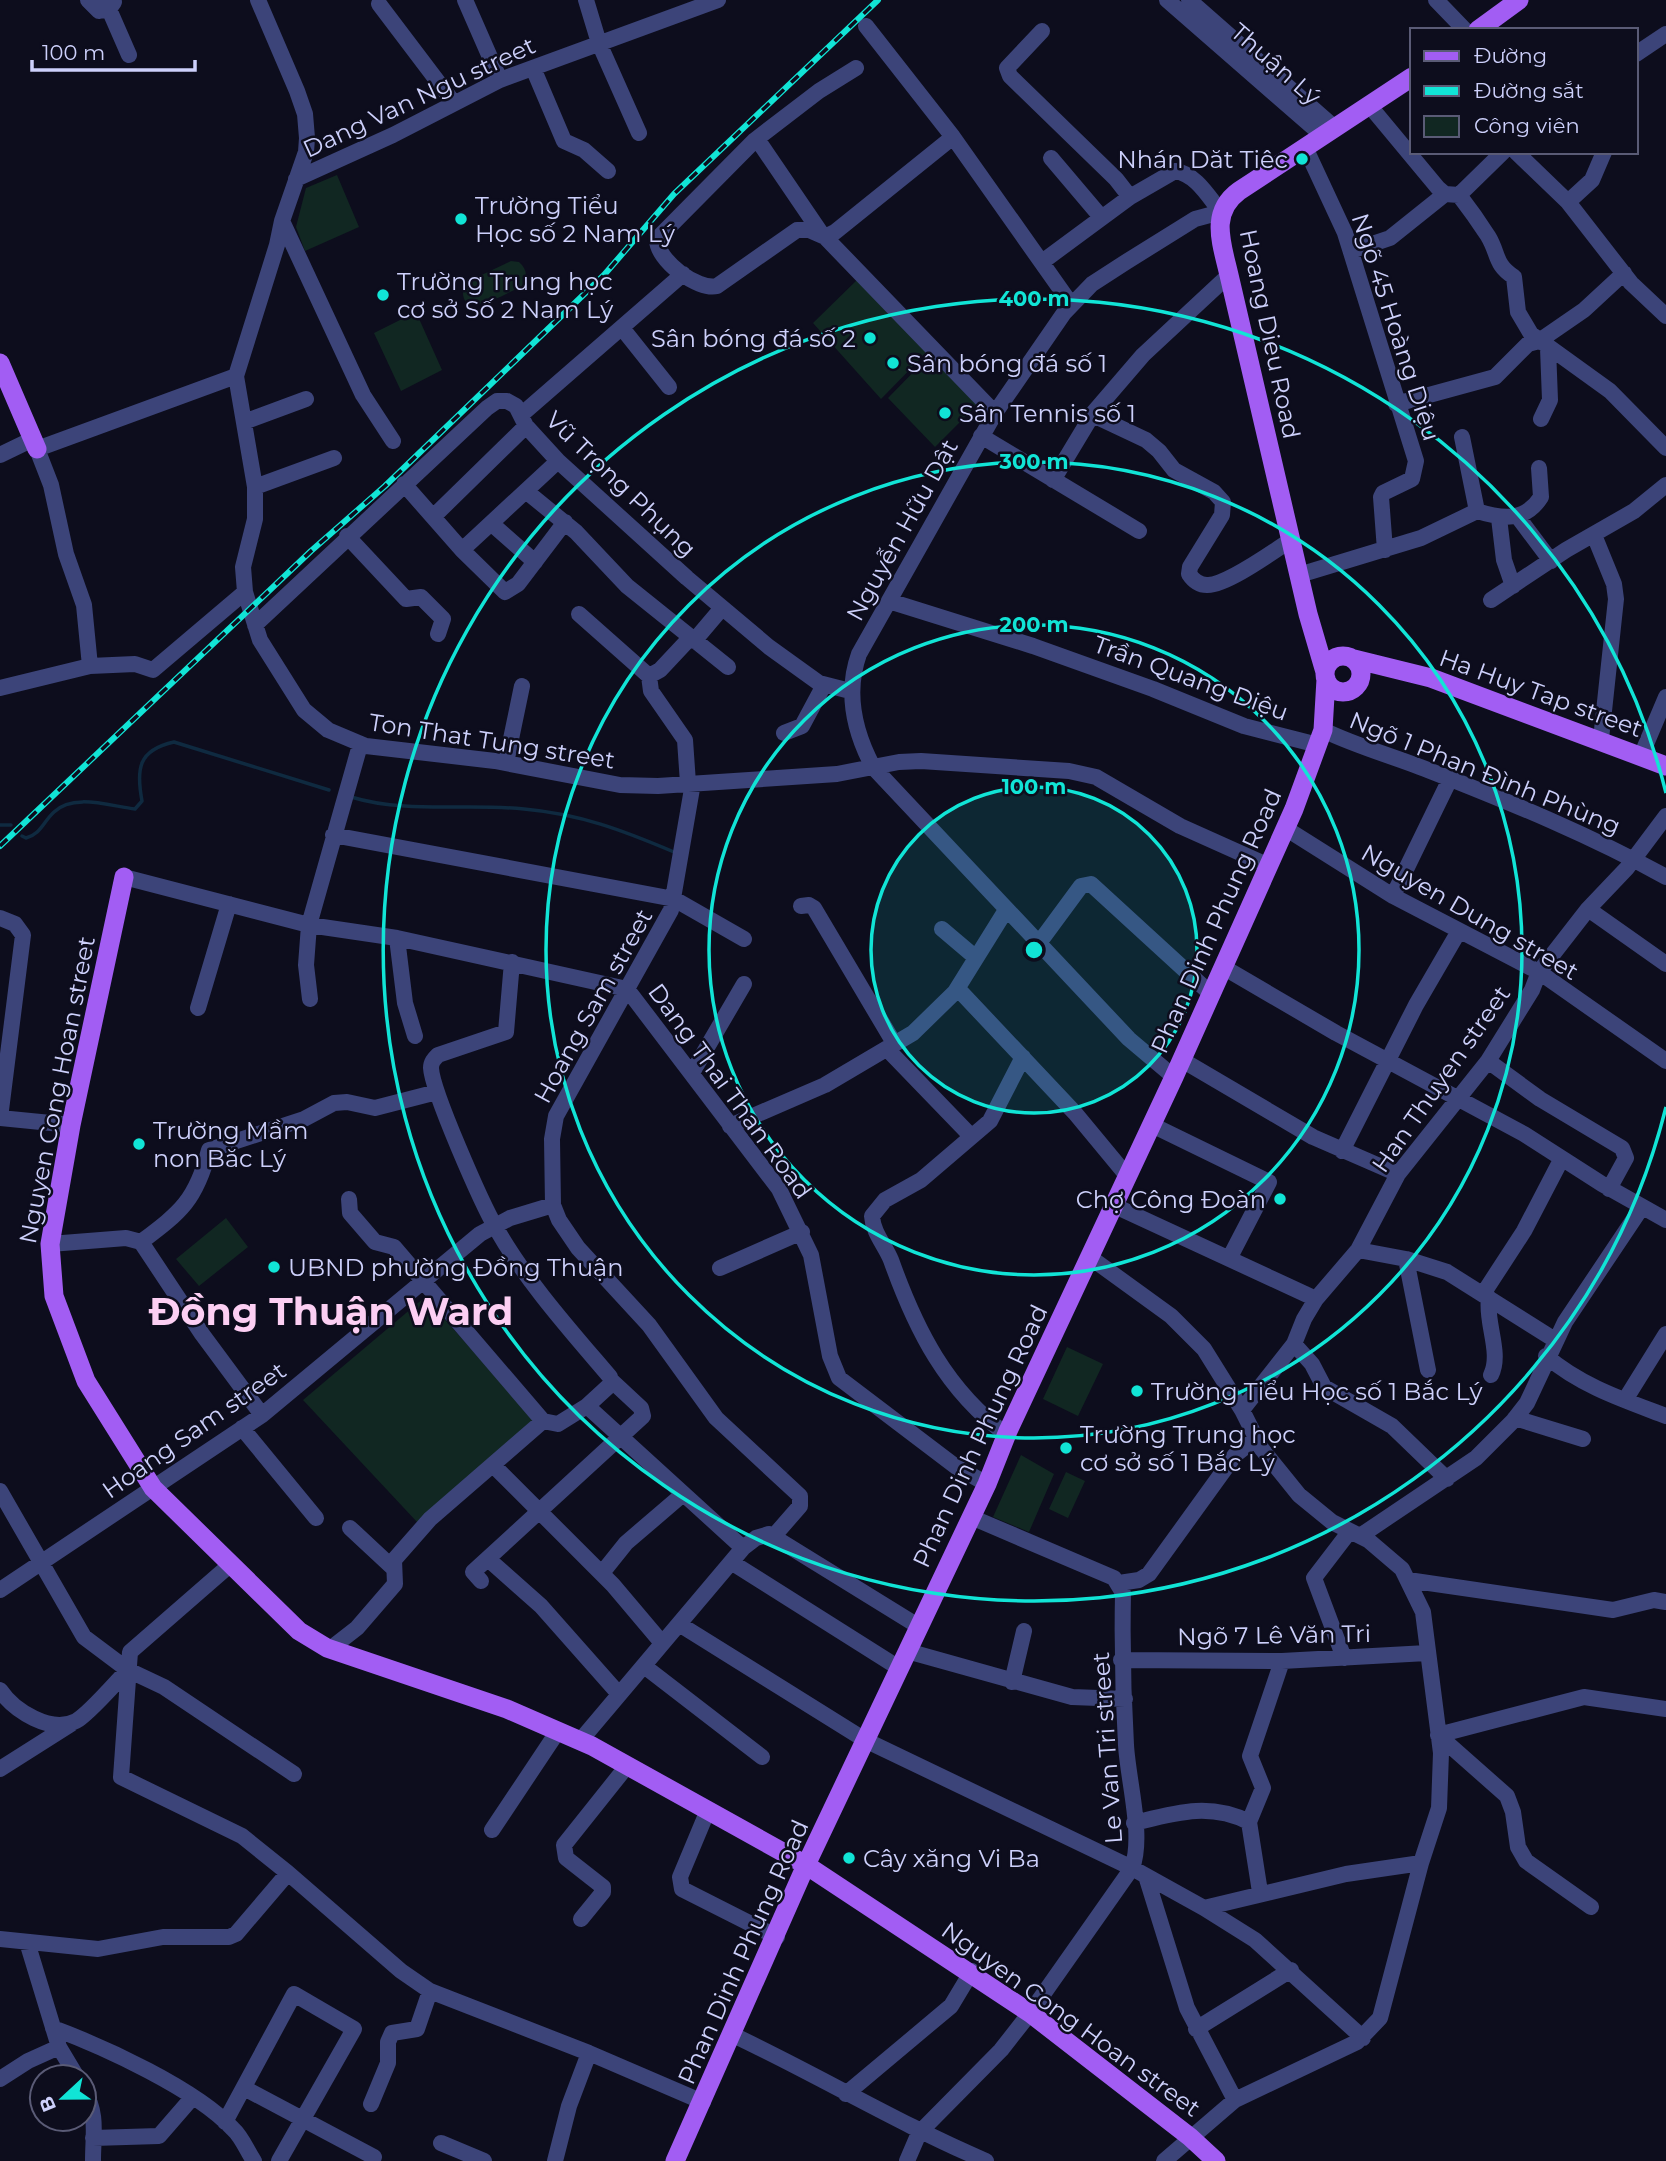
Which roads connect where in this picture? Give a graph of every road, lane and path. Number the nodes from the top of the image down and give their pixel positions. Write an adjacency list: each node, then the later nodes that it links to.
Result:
1 (88, 0): 10 (street)
2 (258, 0): 38 (street, Ton That Tung street)
3 (465, 0): 23 (street)
4 (586, 0): 17 (street)
5 (718, 0): 17 (street, Dang Van Ngu street)
6 (1167, 0): 26 (street, Thuận Lý)
7 (1189, 0): 26 (street, Thuận Lý)
8 (1436, 0): 13 (street)
9 (1519, 0): 14 (main road)
10 (110, 3): 19 (street)
11 (379, 5): 24 (street)
12 (866, 26): 28 (street)
13 (1463, 28)
14 (1481, 28)
15 (1042, 31): 40 (street)
16 (1666, 34): 18 (street)
17 (599, 43): 20 (street, Dang Van Ngu street); 27 (street)
18 (1638, 53)
19 (129, 55)
20 (533, 68): 23 (street, Dang Van Ngu street); 37 (street)
21 (856, 68): 29 (street)
22 (1410, 78): 25 (main road, Hoang Dieu Road)
23 (500, 80): 24 (street, Dang Van Ngu street)
24 (454, 103): 38 (street, Dang Van Ngu street)
25 (1369, 105): 26 (main road, Hoang Dieu Road); 31 (street)
26 (1329, 132): 30 (main road, Hoang Dieu Road)
27 (639, 133)
28 (953, 136): 45 (street); 47 (street)
29 (757, 139): 45 (street); 49 (street)
30 (1306, 147): 42 (main road, Hoang Dieu Road); 46 (street, Ngõ 45 Hoàng Diệu)
31 (1410, 149)
32 (1414, 154): 39 (street)
33 (1501, 154): 39 (street)
34 (1518, 154): 41 (street)
35 (1603, 154): 41 (street)
36 (1051, 158): 43 (street)
37 (608, 171)
38 (296, 179): 44 (street, Ton That Tung street)
39 (1452, 195): 46 (street); 54 (street)
40 (1130, 197): 42 (street); 43 (street)
41 (1568, 202): 48 (street)
42 (1221, 212): 50 (main road, Hoang Dieu Road); 51 (street, Nguyễn Hữu Dật)
43 (1101, 218): 47 (street)
44 (282, 220): 56 (street, Ton That Tung street); 67 (street)
45 (823, 235): 49 (street); 60 (street)
46 (1351, 251): 59 (street, Ngõ 45 Hoàng Diệu)
47 (1042, 262): 51 (street)
48 (1624, 273): 52 (street); 54 (street)
49 (683, 274): 53 (street)
50 (1229, 275): 63 (street); 88 (main road, Hoang Dieu Road)
51 (1071, 304): 60 (street, Nguyễn Hữu Dật)
52 (1666, 316)
53 (622, 328): 57 (street); 62 (street)
54 (1544, 345): 59 (street); 61 (street); 69 (street)
55 (0, 363): 68 (main road)
56 (236, 376): 64 (street, Ton That Tung street); 68 (street)
57 (669, 387)
58 (306, 398): 64 (street)
59 (1396, 404): 90 (street, Ngõ 45 Hoàng Diệu)
60 (995, 413): 65 (street, Nguyễn Hữu Dật)
61 (1541, 419)
62 (523, 420): 72 (street, Vũ Trọng Phụng); 75 (street, Vũ Trọng Phụng); 80 (street)
63 (1089, 421): 74 (street); 88 (street)
64 (244, 422): 77 (street, Ton That Tung street)
65 (981, 436): 74 (street); 97 (street, Nguyễn Hữu Dật)
66 (1462, 437): 79 (street)
67 (393, 441)
68 (35, 444): 70 (street); 105 (street)
69 (1666, 448)
70 (0, 455)
71 (334, 458): 77 (street)
72 (558, 461): 78 (street); 98 (street, Vũ Trọng Phụng)
73 (1538, 468): 81 (street)
74 (1053, 480): 85 (street)
75 (404, 484): 80 (street); 87 (street, Vũ Trọng Phụng)
76 (1666, 485): 86 (street)
77 (255, 487): 95 (street, Ton That Tung street)
78 (527, 492): 83 (street); 84 (street)
79 (1477, 511): 82 (street); 90 (street)
80 (434, 516): 89 (street)
81 (1518, 517): 82 (street); 91 (street)
82 (1499, 518): 94 (street)
83 (565, 522): 92 (street); 103 (street)
84 (492, 524): 89 (street); 92 (street)
85 (1139, 531)
86 (1594, 535): 91 (street); 118 (street)
87 (347, 536): 101 (street, Vũ Trọng Phụng); 102 (street)
88 (1291, 540): 93 (main road, Hoang Dieu Road)
89 (462, 550): 92 (street)
90 (1385, 550): 93 (street)
91 (1551, 561): 94 (street)
92 (535, 562)
93 (1299, 575): 100 (main road, Hoang Dieu Road)
94 (1513, 586): 96 (street)
95 (245, 592): 101 (street, Ton That Tung street); 105 (street)
96 (1491, 600)
97 (888, 601): 114 (street, Nguyễn Hữu Dật); 117 (street, Trần Quang Diệu)
98 (722, 608): 103 (street); 110 (street, Vũ Trọng Phụng)
99 (579, 614): 109 (street)
100 (1308, 614): 104 (main road, Hoang Dieu Road); 108 (main road, Hoang Dieu Road)
101 (255, 625): 119 (street, Ton That Tung street)
102 (438, 634)
103 (692, 640): 106 (street); 109 (street)
104 (1349, 657): 107 (main road, Ha Huy Tap street); 108 (main road); 113 (main road)
105 (90, 666): 112 (street)
106 (728, 667)
107 (1399, 673): 113 (main road); 118 (main road, Ha Huy Tap street)
108 (1325, 675): 113 (main road); 117 (main road, Phan Dinh Phung Road)
109 (649, 676): 125 (street, Hoang Sam street)
110 (824, 685): 114 (street, Vũ Trọng Phụng); 116 (street)
111 (522, 686): 121 (street)
112 (0, 688)
113 (1353, 689): 117 (main road, Phan Dinh Phung Road)
114 (850, 691): 123 (street, Nguyễn Hữu Dật)
115 (1666, 697): 120 (street)
116 (784, 733)
117 (1320, 737): 124 (street, Ngõ 1 Phan Đình Phùng); 127 (main road, Phan Dinh Phung Road)
118 (1601, 739): 120 (main road, Ha Huy Tap street)
119 (360, 745): 121 (street, Ton That Tung street); 128 (street)
120 (1642, 756): 122 (main road, Ha Huy Tap street)
121 (506, 763): 125 (street, Ton That Tung street)
122 (1666, 766)
123 (873, 767): 125 (street, Ton That Tung street); 130 (street, Ton That Tung street); 138 (street)
124 (1450, 779): 129 (street, Ngõ 1 Phan Đình Phùng); 133 (street)
125 (691, 783): 134 (street, Hoang Sam street)
126 (1666, 816): 129 (street, Han Thuyen street)
127 (1285, 828): 130 (main road, Phan Dinh Phung Road); 133 (street, Nguyen Dung street)
128 (333, 835): 134 (street); 140 (street)
129 (1634, 859): 132 (street, Ngõ 1 Phan Đình Phùng); 137 (street, Han Thuyen street)
130 (1267, 864): 149 (main road, Phan Dinh Phung Road)
131 (124, 877): 135 (street, Dang Thai Than Road); 168 (main road, Nguyen Cong Hoan street)
132 (1666, 877)
133 (1394, 896): 142 (street, Nguyen Dung street)
134 (674, 899): 144 (street); 152 (street, Hoang Sam street)
135 (229, 904): 140 (street, Dang Thai Than Road); 156 (street)
136 (801, 905): 158 (street)
137 (1588, 909): 148 (street); 150 (street, Han Thuyen street)
138 (1006, 910): 145 (street); 146 (street)
139 (0, 918): 167 (street)
140 (309, 925): 143 (street, Dang Thai Than Road); 155 (street)
141 (942, 929): 146 (street)
142 (1459, 932): 150 (street, Nguyen Dung street); 160 (street)
143 (397, 938): 147 (street, Dang Thai Than Road); 157 (street)
144 (744, 939)
145 (1039, 943): 154 (street); 163 (street)
146 (975, 957): 153 (street)
147 (512, 962): 152 (street, Dang Thai Than Road); 165 (street)
148 (1666, 964)
149 (1223, 967): 154 (main road, Phan Dinh Phung Road); 160 (street)
150 (1539, 972): 161 (street, Han Thuyen street); 162 (street, Nguyen Dung street)
151 (744, 984): 164 (street)
152 (627, 989): 164 (street, Dang Thai Than Road); 178 (street, Hoang Sam street)
153 (955, 992): 158 (street); 159 (street)
154 (1210, 993): 163 (main road, Phan Dinh Phung Road)
155 (310, 999)
156 (198, 1008)
157 (415, 1036)
158 (890, 1046): 170 (street); 171 (street)
159 (1023, 1057): 171 (street); 175 (street)
160 (1387, 1061): 166 (street); 172 (street)
161 (1488, 1061): 166 (street, Han Thuyen street); 176 (street)
162 (1666, 1061)
163 (1178, 1068): 169 (main road, Phan Dinh Phung Road); 172 (street)
164 (692, 1073): 170 (street, Dang Thai Than Road)
165 (437, 1092): 182 (street); 184 (street)
166 (1460, 1100): 173 (street); 174 (street, Han Thuyen street)
167 (0, 1118): 168 (street)
168 (71, 1125): 185 (main road, Nguyen Cong Hoan street)
169 (1152, 1125): 175 (main road, Phan Dinh Phung Road); 187 (street)
170 (730, 1126): 183 (street, Dang Thai Than Road)
171 (971, 1136): 209 (street)
172 (1342, 1151): 174 (street)
173 (1561, 1160): 176 (street); 192 (street)
174 (1398, 1174): 186 (street, Han Thuyen street)
175 (1128, 1177): 179 (main road, Phan Dinh Phung Road)
176 (1609, 1189): 180 (street)
177 (349, 1199): 191 (street)
178 (553, 1205): 182 (street, Hoang Sam street); 224 (street)
179 (1115, 1206): 187 (street); 188 (main road, Phan Dinh Phung Road)
180 (1642, 1207): 181 (street); 195 (street)
181 (1666, 1220)
182 (495, 1226): 191 (street, Hoang Sam street); 200 (street)
183 (802, 1233): 190 (street); 215 (street, Dang Thai Than Road)
184 (141, 1242): 185 (street); 204 (street)
185 (50, 1244): 216 (main road, Nguyen Cong Hoan street)
186 (1358, 1250): 189 (street); 193 (street, Han Thuyen street)
187 (1230, 1257): 193 (street)
188 (1091, 1258): 203 (street); 209 (main road, Phan Dinh Phung Road)
189 (1406, 1259): 192 (street); 198 (street)
190 (720, 1268)
191 (423, 1283): 204 (street, Hoang Sam street); 207 (street)
192 (1486, 1296): 195 (street); 199 (street)
193 (1316, 1299): 196 (street, Han Thuyen street)
194 (1666, 1334): 201 (street)
195 (1555, 1340): 197 (street)
196 (1294, 1344): 203 (street, Han Thuyen street); 214 (street)
197 (1546, 1356): 201 (street); 206 (street)
198 (1428, 1370)
199 (1491, 1375)
200 (612, 1381): 202 (street); 212 (street)
201 (1625, 1400): 205 (street)
202 (587, 1406): 207 (street); 212 (street)
203 (1242, 1410): 210 (street)
204 (262, 1415): 208 (street, Hoang Sam street)
205 (1666, 1416)
206 (1515, 1418): 211 (street); 214 (street)
207 (543, 1421): 213 (street)
208 (242, 1428): 216 (street, Hoang Sam street); 221 (street)
209 (1007, 1435): 215 (main road, Phan Dinh Phung Road)
210 (1256, 1438): 223 (street); 234 (street)
211 (1583, 1438)
212 (621, 1440): 218 (street); 219 (street)
213 (493, 1465): 219 (street); 230 (street)
214 (1447, 1479): 223 (street)
215 (987, 1484): 220 (main road, Phan Dinh Phung Road)
216 (153, 1488): 227 (street, Hoang Sam street); 229 (main road, Nguyen Cong Hoan street)
217 (0, 1491): 227 (street)
218 (682, 1495): 225 (street); 231 (street)
219 (540, 1514): 226 (street); 231 (street)
220 (971, 1517): 234 (street); 238 (main road, Phan Dinh Phung Road)
221 (316, 1518)
222 (351, 1528): 230 (street)
223 (1355, 1534): 232 (street); 243 (street)
224 (773, 1538): 225 (street); 238 (street)
225 (743, 1548): 228 (street)
226 (488, 1559): 233 (street); 250 (street)
227 (41, 1562): 235 (street, Hoang Sam street); 248 (street)
228 (731, 1562): 237 (street); 244 (street)
229 (231, 1564): 241 (main road, Nguyen Cong Hoan street); 248 (street)
230 (393, 1568): 241 (street)
231 (602, 1573): 240 (street)
232 (1408, 1580): 236 (street); 242 (street)
233 (481, 1581)
234 (1119, 1583): 245 (street, Le Van Tri street)
235 (0, 1590)
236 (1666, 1602)
237 (679, 1624): 240 (street); 257 (street)
238 (918, 1626): 244 (main road, Phan Dinh Phung Road)
239 (1024, 1631): 249 (street)
240 (663, 1643): 247 (street)
241 (330, 1649): 255 (main road, Nguyen Cong Hoan street)
242 (1427, 1653): 243 (street, Ngõ 7 Lê Văn Tri); 256 (street)
243 (1344, 1658): 246 (street, Ngõ 7 Lê Văn Tri)
244 (903, 1660): 249 (street); 257 (main road, Phan Dinh Phung Road)
245 (1121, 1660): 246 (street, Ngõ 7 Lê Văn Tri); 252 (street, Le Van Tri street)
246 (1282, 1661): 264 (street)
247 (644, 1666): 250 (street); 259 (street)
248 (128, 1670): 254 (street); 262 (street); 270 (street)
249 (1012, 1682): 252 (street)
250 (618, 1693): 258 (street)
251 (2, 1699): 254 (street)
252 (1125, 1699): 265 (street, Le Van Tri street)
253 (1666, 1709): 256 (street)
254 (76, 1721): 261 (street)
255 (558, 1731): 258 (main road, Nguyen Cong Hoan street); 266 (street)
256 (1438, 1735): 267 (street); 272 (street)
257 (865, 1740): 268 (main road, Phan Dinh Phung Road); 269 (street)
258 (580, 1741): 260 (main road, Nguyen Cong Hoan street)
259 (762, 1756)
260 (627, 1766): 263 (main road, Nguyen Cong Hoan street); 274 (street)
261 (0, 1769)
262 (294, 1774)
263 (708, 1810): 268 (main road, Nguyen Cong Hoan street); 275 (street)
264 (1248, 1822): 265 (street); 271 (street)
265 (1134, 1823): 269 (street, Le Van Tri street)
266 (492, 1830)
267 (1421, 1863): 271 (street); 285 (street)
268 (806, 1866): 275 (main road, Phan Dinh Phung Road); 279 (main road, Nguyen Cong Hoan street)
269 (1139, 1872): 273 (street); 281 (street, Le Van Tri street); 283 (street)
270 (288, 1873): 277 (street); 280 (street)
271 (1260, 1892): 273 (street)
272 (1591, 1907)
273 (1204, 1908): 278 (street)
274 (580, 1919)
275 (777, 1937): 284 (main road, Phan Dinh Phung Road)
276 (0, 1939): 277 (street)
277 (27, 1942): 282 (street)
278 (1291, 1970): 283 (street); 285 (street)
279 (972, 1971): 281 (main road, Nguyen Cong Hoan street); 291 (street)
280 (430, 1991): 287 (street); 295 (street)
281 (1030, 2013): 299 (street, Le Van Tri street); 300 (main road, Nguyen Cong Hoan street)
282 (53, 2028): 286 (street); 292 (street)
283 (1196, 2029): 293 (street)
284 (733, 2035): 291 (street); 294 (main road, Phan Dinh Phung Road)
285 (1363, 2038): 293 (street)
286 (59, 2047): 288 (street); 289 (street)
287 (589, 2053): 294 (street); 308 (street)
288 (68, 2063)
289 (0, 2079)
290 (244, 2088): 296 (street); 296 (street); 297 (street)
291 (846, 2094): 299 (street)
292 (192, 2098): 297 (street); 301 (street)
293 (1236, 2100): 300 (street)
294 (703, 2102): 309 (main road, Phan Dinh Phung Road)
295 (371, 2104)
296 (302, 2119): 303 (street); 306 (street)
297 (225, 2122): 305 (street)
298 (95, 2133): 301 (street)
299 (919, 2133): 310 (street, Le Van Tri street); 311 (street)
300 (1190, 2137): 312 (street); 313 (main road, Nguyen Cong Hoan street)
301 (93, 2138): 304 (street)
302 (440, 2143): 307 (street)
303 (374, 2157)
304 (93, 2161)
305 (254, 2161)
306 (279, 2161)
307 (484, 2161)
308 (555, 2161)
309 (676, 2161)
310 (907, 2161)
311 (986, 2161)
312 (1164, 2161)
313 (1216, 2161)

